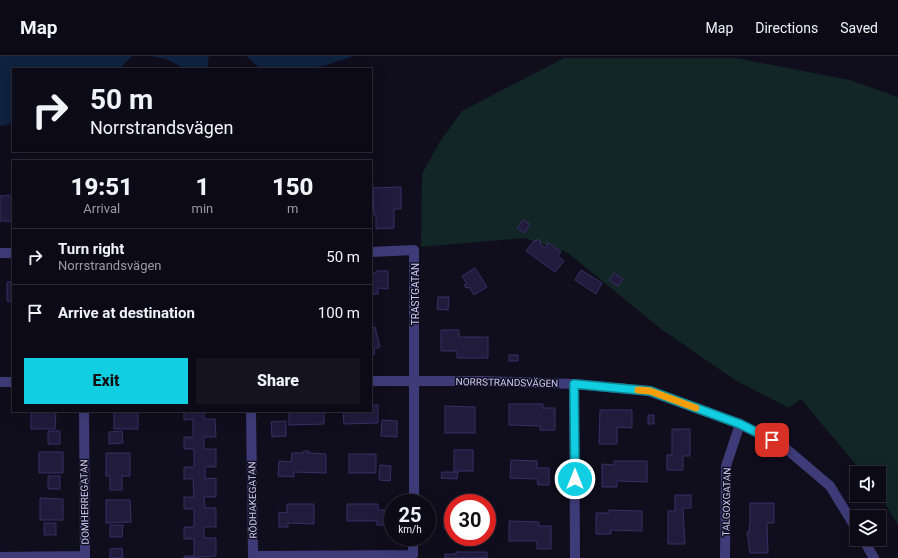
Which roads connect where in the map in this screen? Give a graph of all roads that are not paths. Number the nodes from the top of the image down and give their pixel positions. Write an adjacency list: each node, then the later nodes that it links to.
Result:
1 (372, 252): 5 (street, TRASTGATAN)
2 (0, 253): 3 (street)
3 (12, 253)
4 (372, 381): 5 (street, NORRSTRANDSVÄGEN)
5 (415, 381): 8 (street, NORRSTRANDSVÄGEN); 12 (street)
6 (0, 382): 7 (street)
7 (12, 382)
8 (574, 384): 11 (street, NORRSTRANDSVÄGEN); 17 (street)
9 (84, 412): 16 (street, DOMHERREGATAN)
10 (251, 412): 14 (street, RÖDHAKEGATAN)
11 (740, 424): 13 (street, NORRSTRANDSVÄGEN); 18 (street, TALGOXGATAN)
12 (414, 494)
13 (850, 519)
14 (413, 546)
15 (867, 546): 19 (street)
16 (0, 557)
17 (575, 558)
18 (725, 558)
19 (874, 558)

